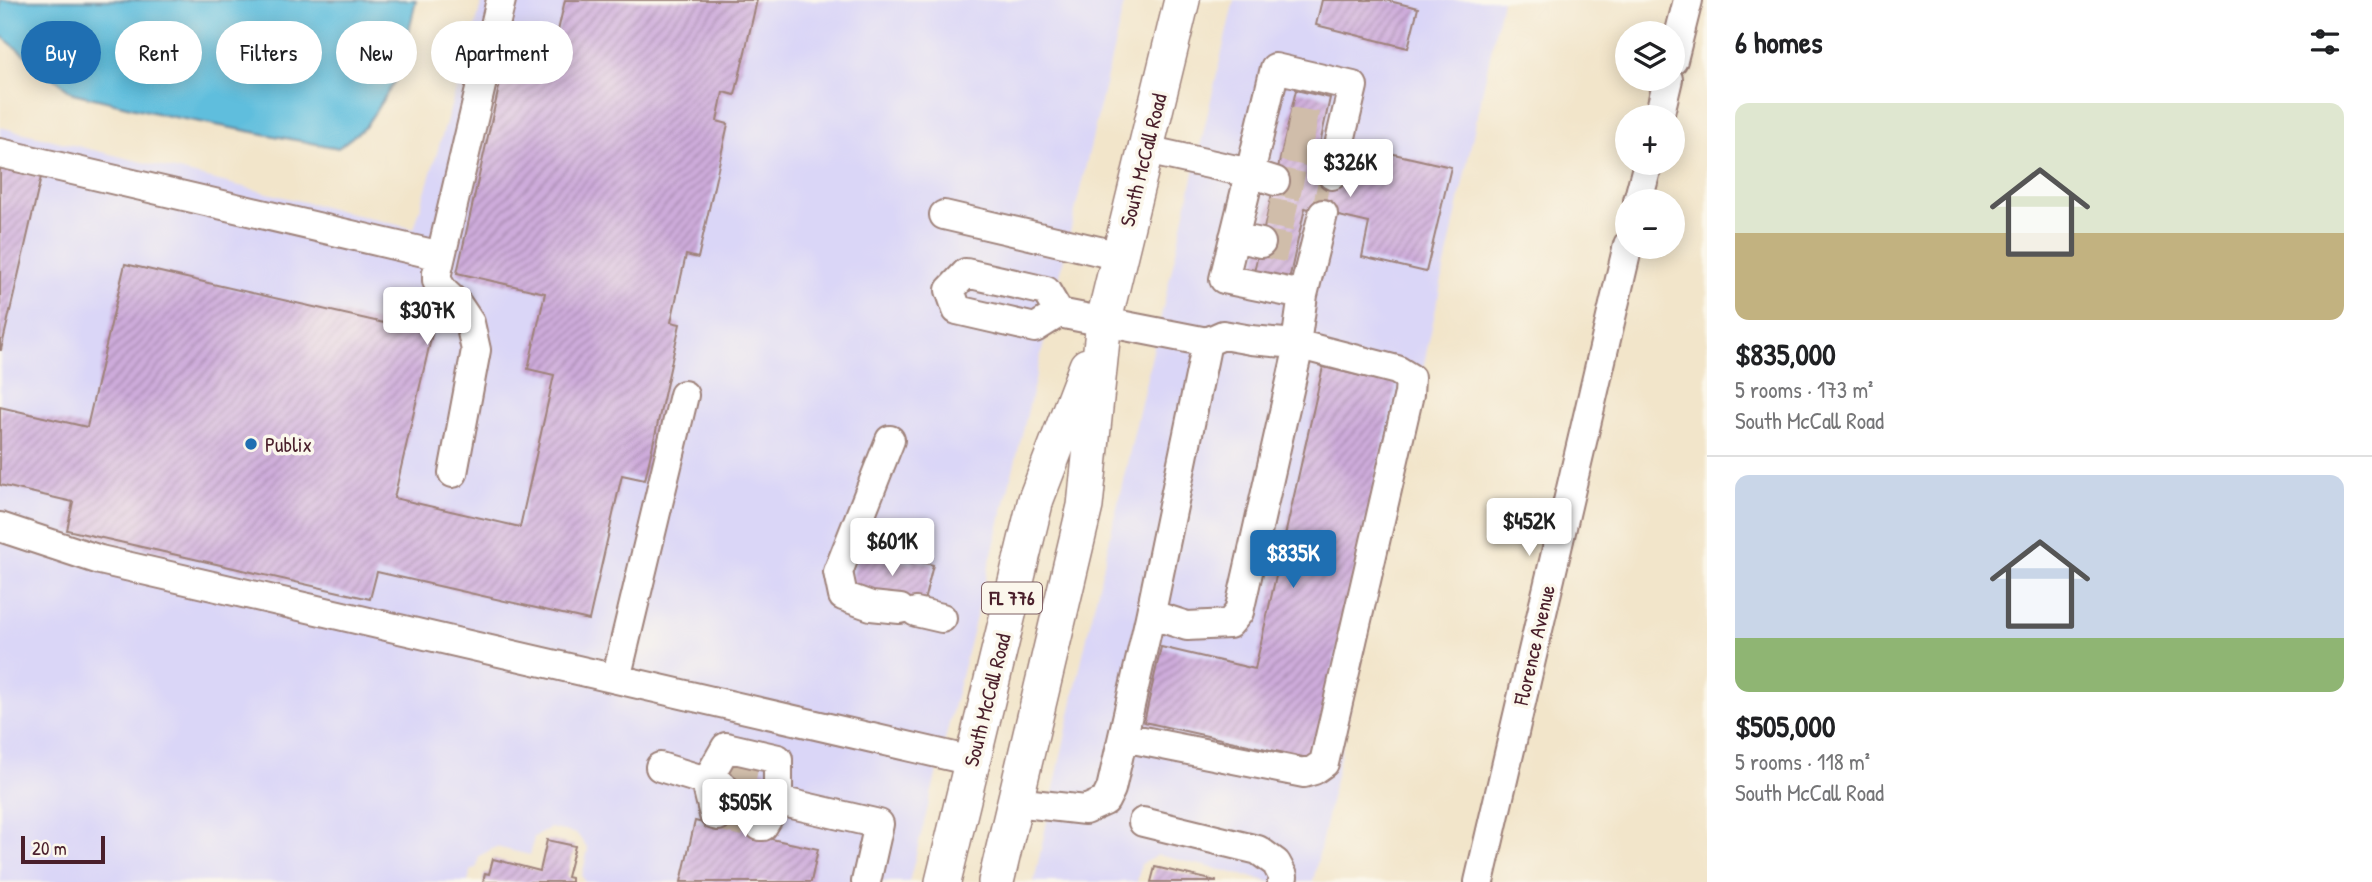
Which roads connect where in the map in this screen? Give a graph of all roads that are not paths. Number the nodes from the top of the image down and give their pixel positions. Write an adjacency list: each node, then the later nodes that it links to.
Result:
1 (501, 0): 11 (street)
2 (1182, 0): 6 (main road, South McCall Road / FL 776)
3 (1688, 0): 4 (street)
4 (1683, 21)
5 (1330, 149): 8 (street)
6 (1146, 150): 8 (street); 12 (main road, South McCall Road / FL 776)
7 (0, 153): 11 (street)
8 (1263, 177): 14 (street)
9 (944, 215): 12 (street)
10 (1316, 219): 14 (street)
11 (441, 256): 21 (street)
12 (1120, 256): 16 (main road, South McCall Road / FL 776)
13 (1625, 259): 35 (street, Florence Avenue)
14 (1303, 295): 18 (street)
15 (1059, 313): 15 (street); 16 (street)
16 (1104, 320): 17 (street); 27 (main road, South McCall Road / FL 776); 29 (main road, South McCall Road / FL 776)
17 (1207, 342): 18 (street); 24 (street)
18 (1296, 344): 24 (street); 26 (street)
19 (684, 395): 25 (street)
20 (890, 440): 23 (street)
21 (453, 473)
22 (0, 527): 25 (street)
23 (919, 613)
24 (1150, 617): 26 (street)
25 (615, 679): 27 (street)
26 (1123, 737): 29 (street)
27 (972, 761): 32 (main road, South McCall Road / FL 776)
28 (660, 767): 31 (street)
29 (1014, 802): 33 (main road, South McCall Road / FL 776)
30 (1143, 822): 34 (street)
31 (866, 882)
32 (943, 882)
33 (996, 882)
34 (1282, 882)
35 (1479, 882)

